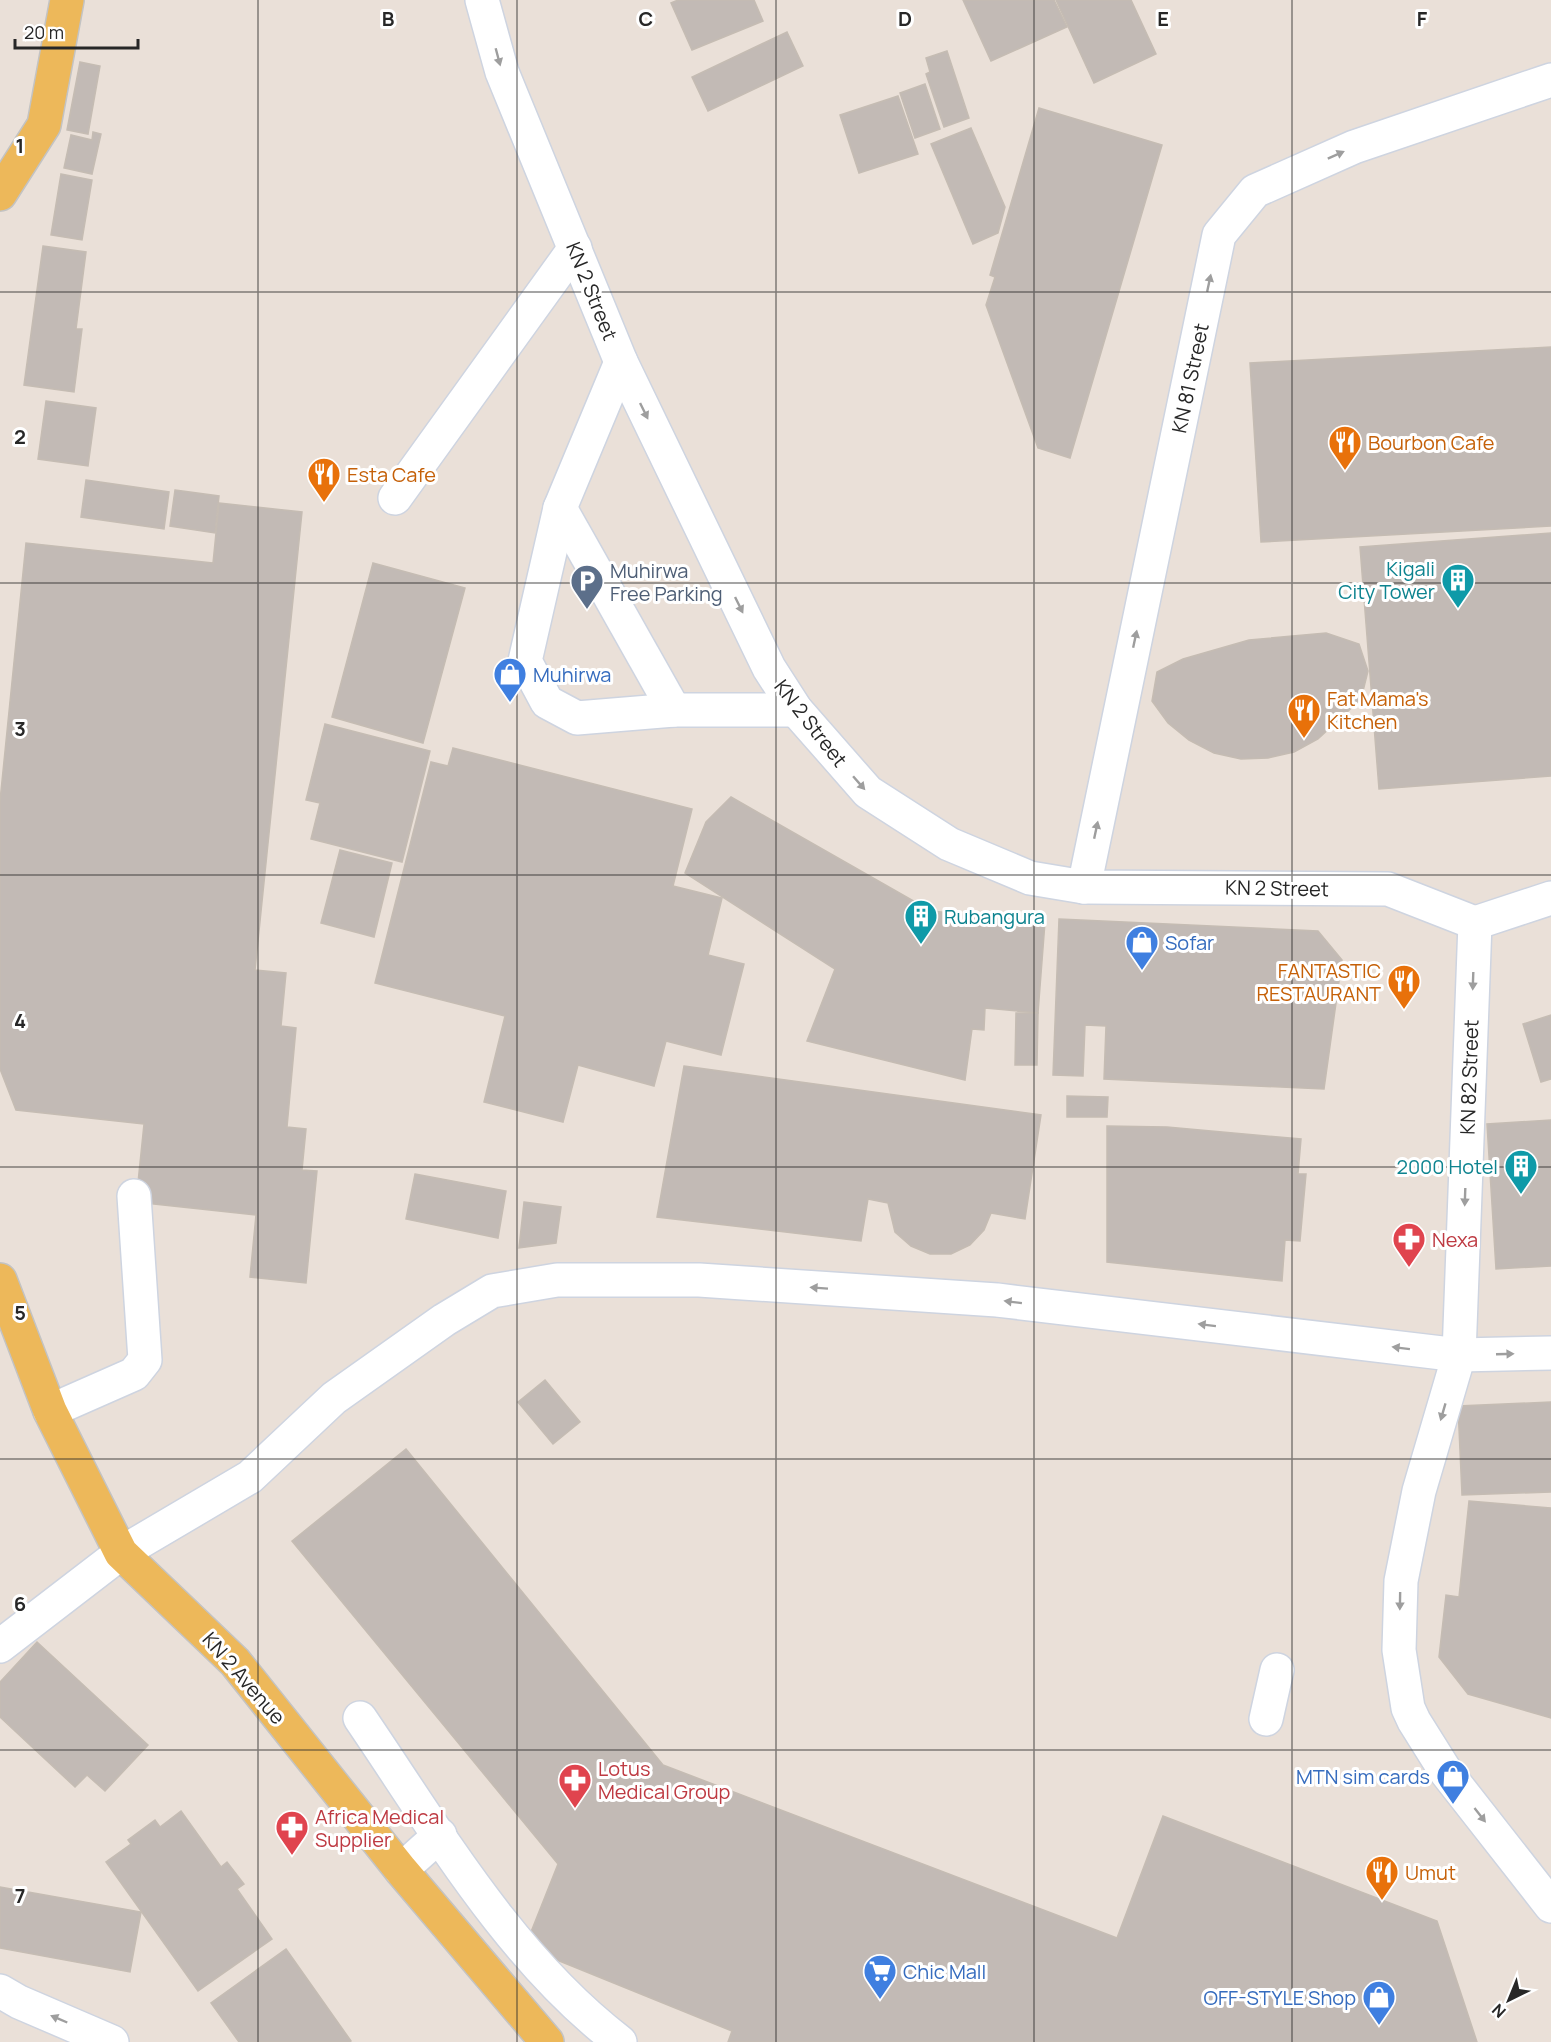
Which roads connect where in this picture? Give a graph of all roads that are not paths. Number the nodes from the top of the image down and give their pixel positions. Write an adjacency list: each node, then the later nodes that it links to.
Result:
1 (67, 0): 4 (main road)
2 (482, 0): 5 (street, KN 2 Street, one-way to 5)
3 (1551, 80): 11 (street, KN 81 Street, one-way to 3)
4 (0, 194)
5 (575, 248): 6 (street, KN 2 Street); 7 (street)
6 (621, 362): 8 (street); 10 (street, KN 2 Street, one-way to 10)
7 (395, 498)
8 (560, 508): 9 (street); 9 (street)
9 (674, 710): 10 (street)
10 (796, 710): 11 (street, KN 2 Street, one-way to 11)
11 (1084, 887): 13 (street, KN 2 Street)
12 (1551, 898): 13 (street)
13 (1475, 922): 17 (street, KN 82 Street, one-way to 17)
14 (134, 1196): 18 (street)
15 (0, 1280): 18 (main road, KN 2 Avenue)
16 (1551, 1353): 17 (street, one-way to 16)
17 (1459, 1355): 19 (street, one-way to 19); 25 (street, KN 82 Street, one-way to 25)
18 (50, 1411): 19 (main road, KN 2 Avenue)
19 (121, 1553): 20 (street); 26 (main road, KN 2 Avenue)
20 (0, 1646)
21 (1276, 1670): 23 (street)
22 (360, 1718): 24 (street)
23 (1266, 1719)
24 (440, 1835): 26 (street); 31 (street)
25 (1538, 1869): 27 (street, KN 82 Street)
26 (401, 1870): 30 (main road, KN 2 Avenue)
27 (1551, 1906)
28 (0, 1991): 29 (street, one-way to 28)
29 (112, 2042)
30 (547, 2042)
31 (620, 2042)

